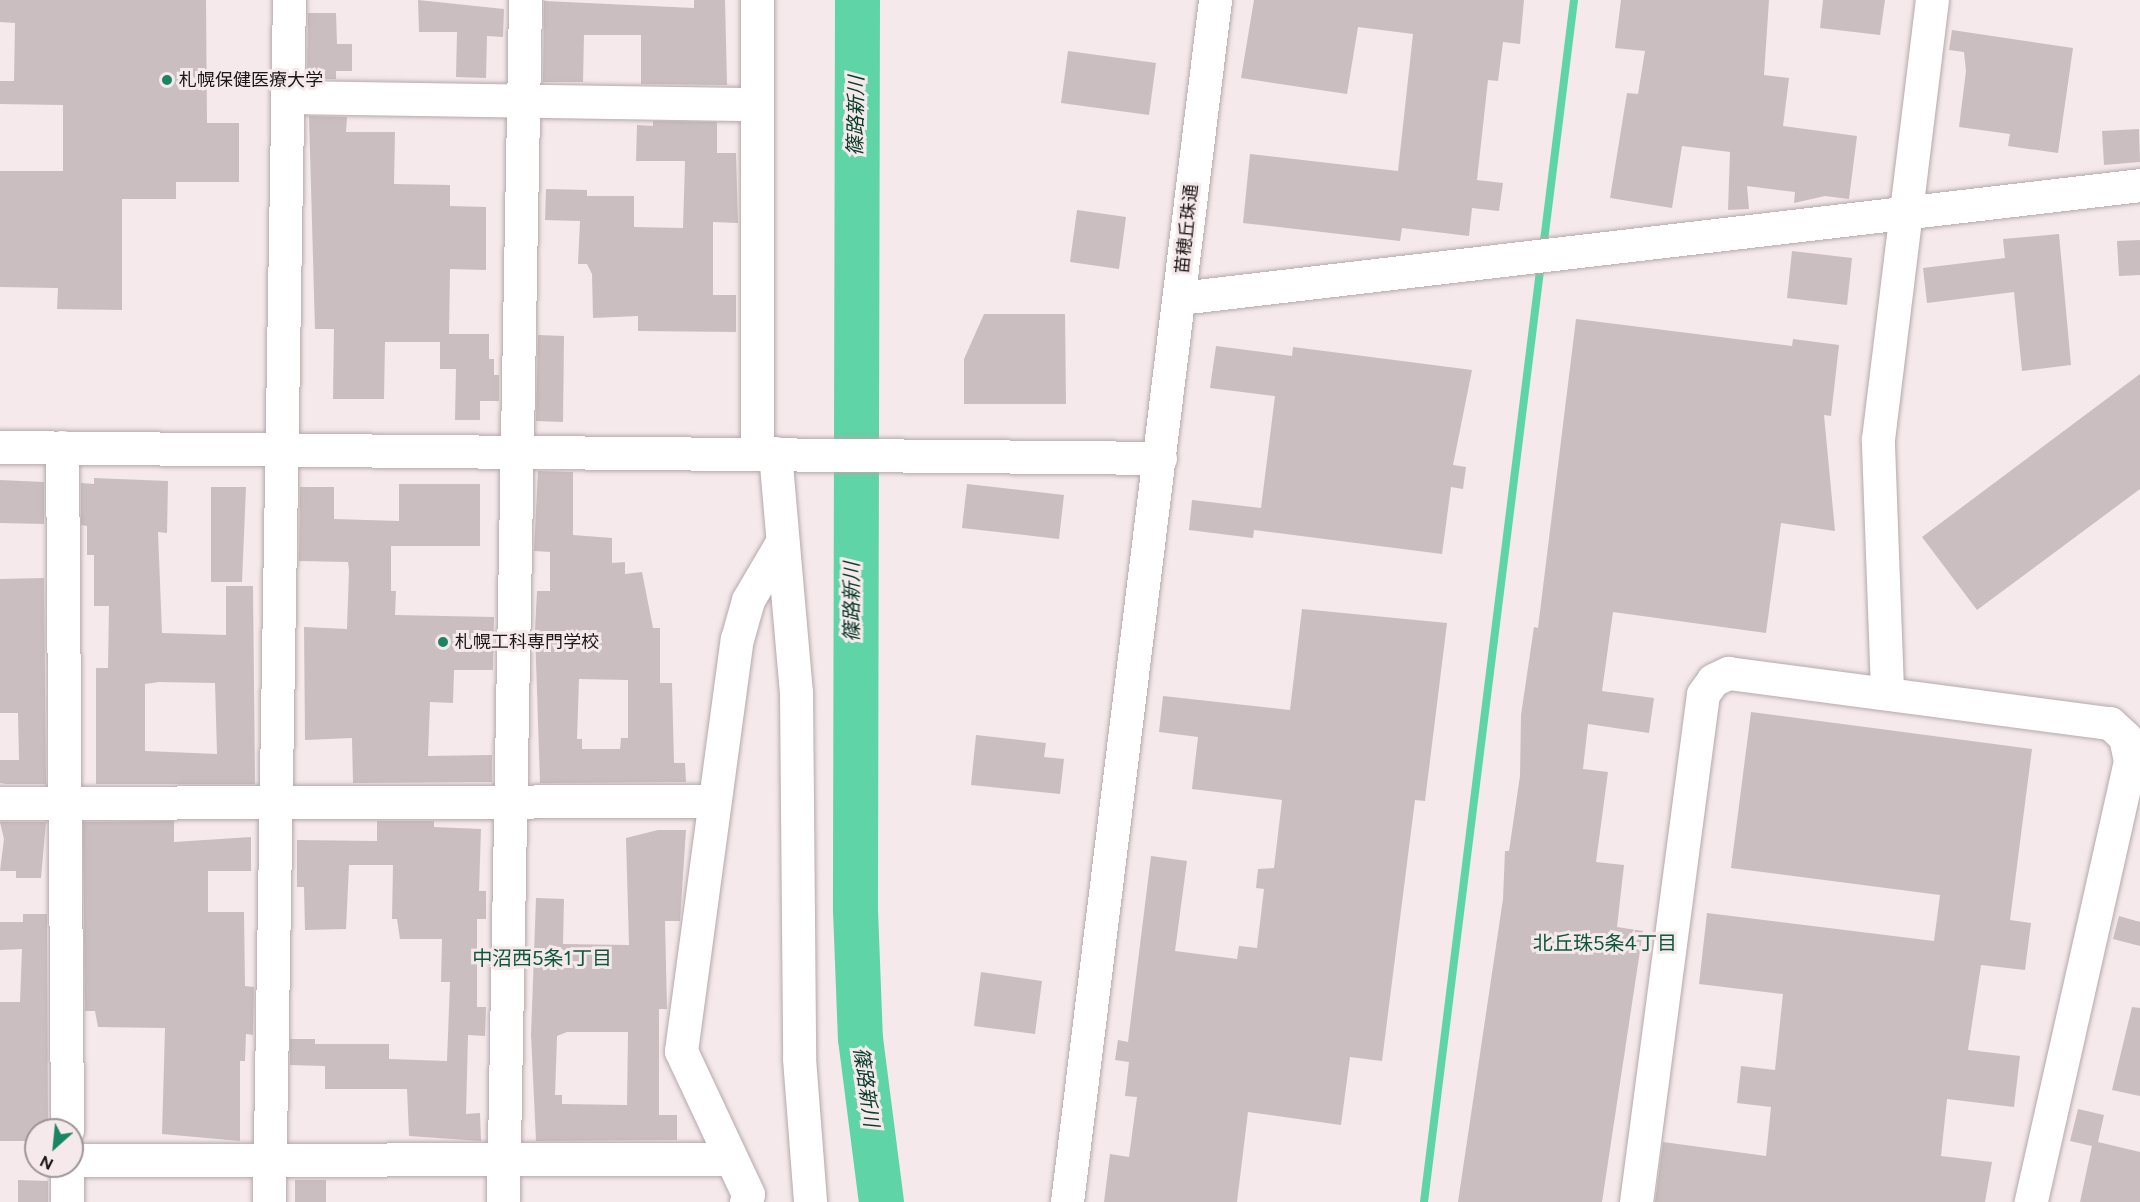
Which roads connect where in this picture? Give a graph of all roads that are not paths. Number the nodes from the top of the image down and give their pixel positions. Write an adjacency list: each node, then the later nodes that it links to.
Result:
1 (289, 0): 6 (street)
2 (525, 0): 7 (street)
3 (758, 0): 8 (street)
4 (1215, 0): 11 (street, 苗穂丘珠通)
5 (1932, 0): 10 (street)
6 (289, 97): 7 (street); 14 (street)
7 (525, 101): 8 (street); 15 (street)
8 (757, 104): 16 (street)
9 (2140, 185): 10 (street)
10 (1907, 210): 11 (street); 19 (street)
11 (1180, 298): 17 (street, 苗穂丘珠通)
12 (0, 447): 13 (street)
13 (62, 447): 14 (street); 24 (street)
14 (283, 449): 15 (street); 21 (street)
15 (515, 451): 16 (street); 20 (street)
16 (777, 453): 17 (street); 18 (street)
17 (1160, 458): 36 (street, 苗穂丘珠通)
18 (782, 542): 22 (street); 35 (street)
19 (1887, 690): 37 (street); 38 (street)
20 (509, 799): 21 (street); 22 (street); 29 (street)
21 (275, 800): 24 (street); 28 (street)
22 (714, 801): 26 (street)
23 (0, 803): 24 (street)
24 (67, 804): 25 (street)
25 (67, 1118)
26 (728, 1159): 29 (street); 34 (street)
27 (84, 1160): 28 (street)
28 (269, 1160): 29 (street); 32 (street)
29 (503, 1160): 33 (street)
30 (67, 1178): 31 (street)
31 (67, 1202)
32 (269, 1202)
33 (503, 1202)
34 (746, 1202)
35 (810, 1202)
36 (1067, 1202)
37 (1635, 1202)
38 (2031, 1202)

